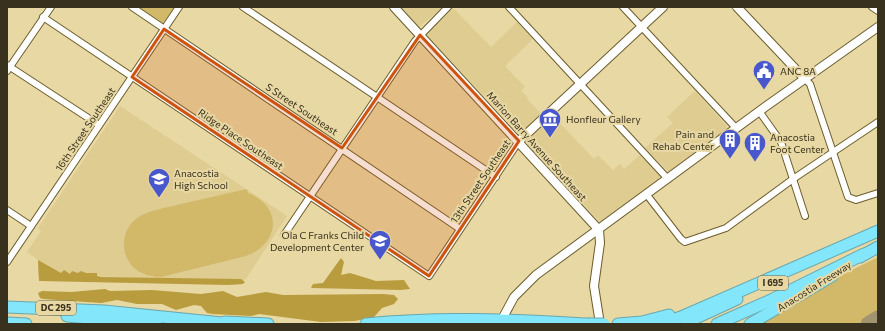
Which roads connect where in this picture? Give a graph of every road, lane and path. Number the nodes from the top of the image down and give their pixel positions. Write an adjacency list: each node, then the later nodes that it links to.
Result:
1 (50, 7): 13 (street)
2 (132, 7): 16 (street, S Street Southeast)
3 (179, 7): 16 (street, 16th Street Southeast)
4 (243, 7): 22 (street)
5 (394, 7): 17 (main road, Marion Barry Avenue Southeast)
6 (448, 7): 17 (street)
7 (509, 7): 21 (street)
8 (623, 7): 14 (street)
9 (663, 7): 14 (main road, 13th Street Southeast)
10 (737, 7): 20 (main road)
11 (872, 7): 12 (street)
12 (878, 12)
13 (44, 17): 18 (street); 19 (street, Ridge Place Southeast)
14 (642, 27): 21 (main road, 13th Street Southeast); 26 (street)
15 (878, 27): 20 (main road)
16 (164, 29): 19 (street, 16th Street Southeast); 28 (street, S Street Southeast)
17 (420, 35): 22 (street); 27 (main road, Marion Barry Avenue Southeast)
18 (8, 68): 25 (street)
19 (132, 77): 25 (street, 16th Street Southeast); 35 (street, Ridge Place Southeast)
20 (804, 78): 23 (main road); 29 (street)
21 (580, 84): 27 (main road, 13th Street Southeast); 31 (street)
22 (376, 97): 28 (street); 30 (street)
23 (758, 112): 26 (main road); 32 (street)
24 (878, 122): 29 (street)
25 (99, 125): 38 (street, 16th Street Southeast)
26 (736, 128): 31 (main road)
27 (519, 141): 30 (street, 13th Street Southeast); 40 (main road, Marion Barry Avenue Southeast)
28 (342, 148): 35 (street); 39 (street, S Street Southeast)
29 (832, 152): 32 (street); 33 (street)
30 (496, 178): 39 (street, 13th Street Southeast)
31 (668, 179): 34 (main road)
32 (793, 179): 34 (street); 37 (street)
33 (878, 193)
34 (647, 195): 40 (main road)
35 (310, 197): 42 (street); 47 (street, Ridge Place Southeast)
36 (7, 210): 38 (street)
37 (805, 216)
38 (31, 226): 46 (street, 16th Street Southeast)
39 (460, 229): 47 (street, 13th Street Southeast)
40 (599, 230): 52 (main road); 60 (main road)
41 (878, 231): 43 (highway, Anacostia Freeway)
42 (284, 234)
43 (863, 238): 48 (highway, Anacostia Freeway); 64 (highway, I 695)
44 (878, 247): 45 (highway, Anacostia Freeway)
45 (864, 254): 65 (highway, I 695); 66 (highway, Anacostia Freeway)
46 (7, 262)
47 (429, 276)
48 (708, 304): 62 (highway); 63 (highway, Anacostia Freeway)
49 (7, 307): 51 (highway, DC 295)
50 (7, 310): 55 (highway)
51 (208, 321): 56 (highway, DC 295); 57 (highway)
52 (501, 322): 58 (highway); 59 (highway)
53 (7, 323): 54 (highway, DC 295)
54 (26, 324)
55 (156, 324)
56 (232, 324)
57 (268, 324)
58 (366, 324)
59 (587, 324): 61 (highway, bridge)
60 (600, 324)
61 (604, 324)
62 (618, 324)
63 (660, 324)
64 (681, 324)
65 (717, 324)
66 (750, 324)

